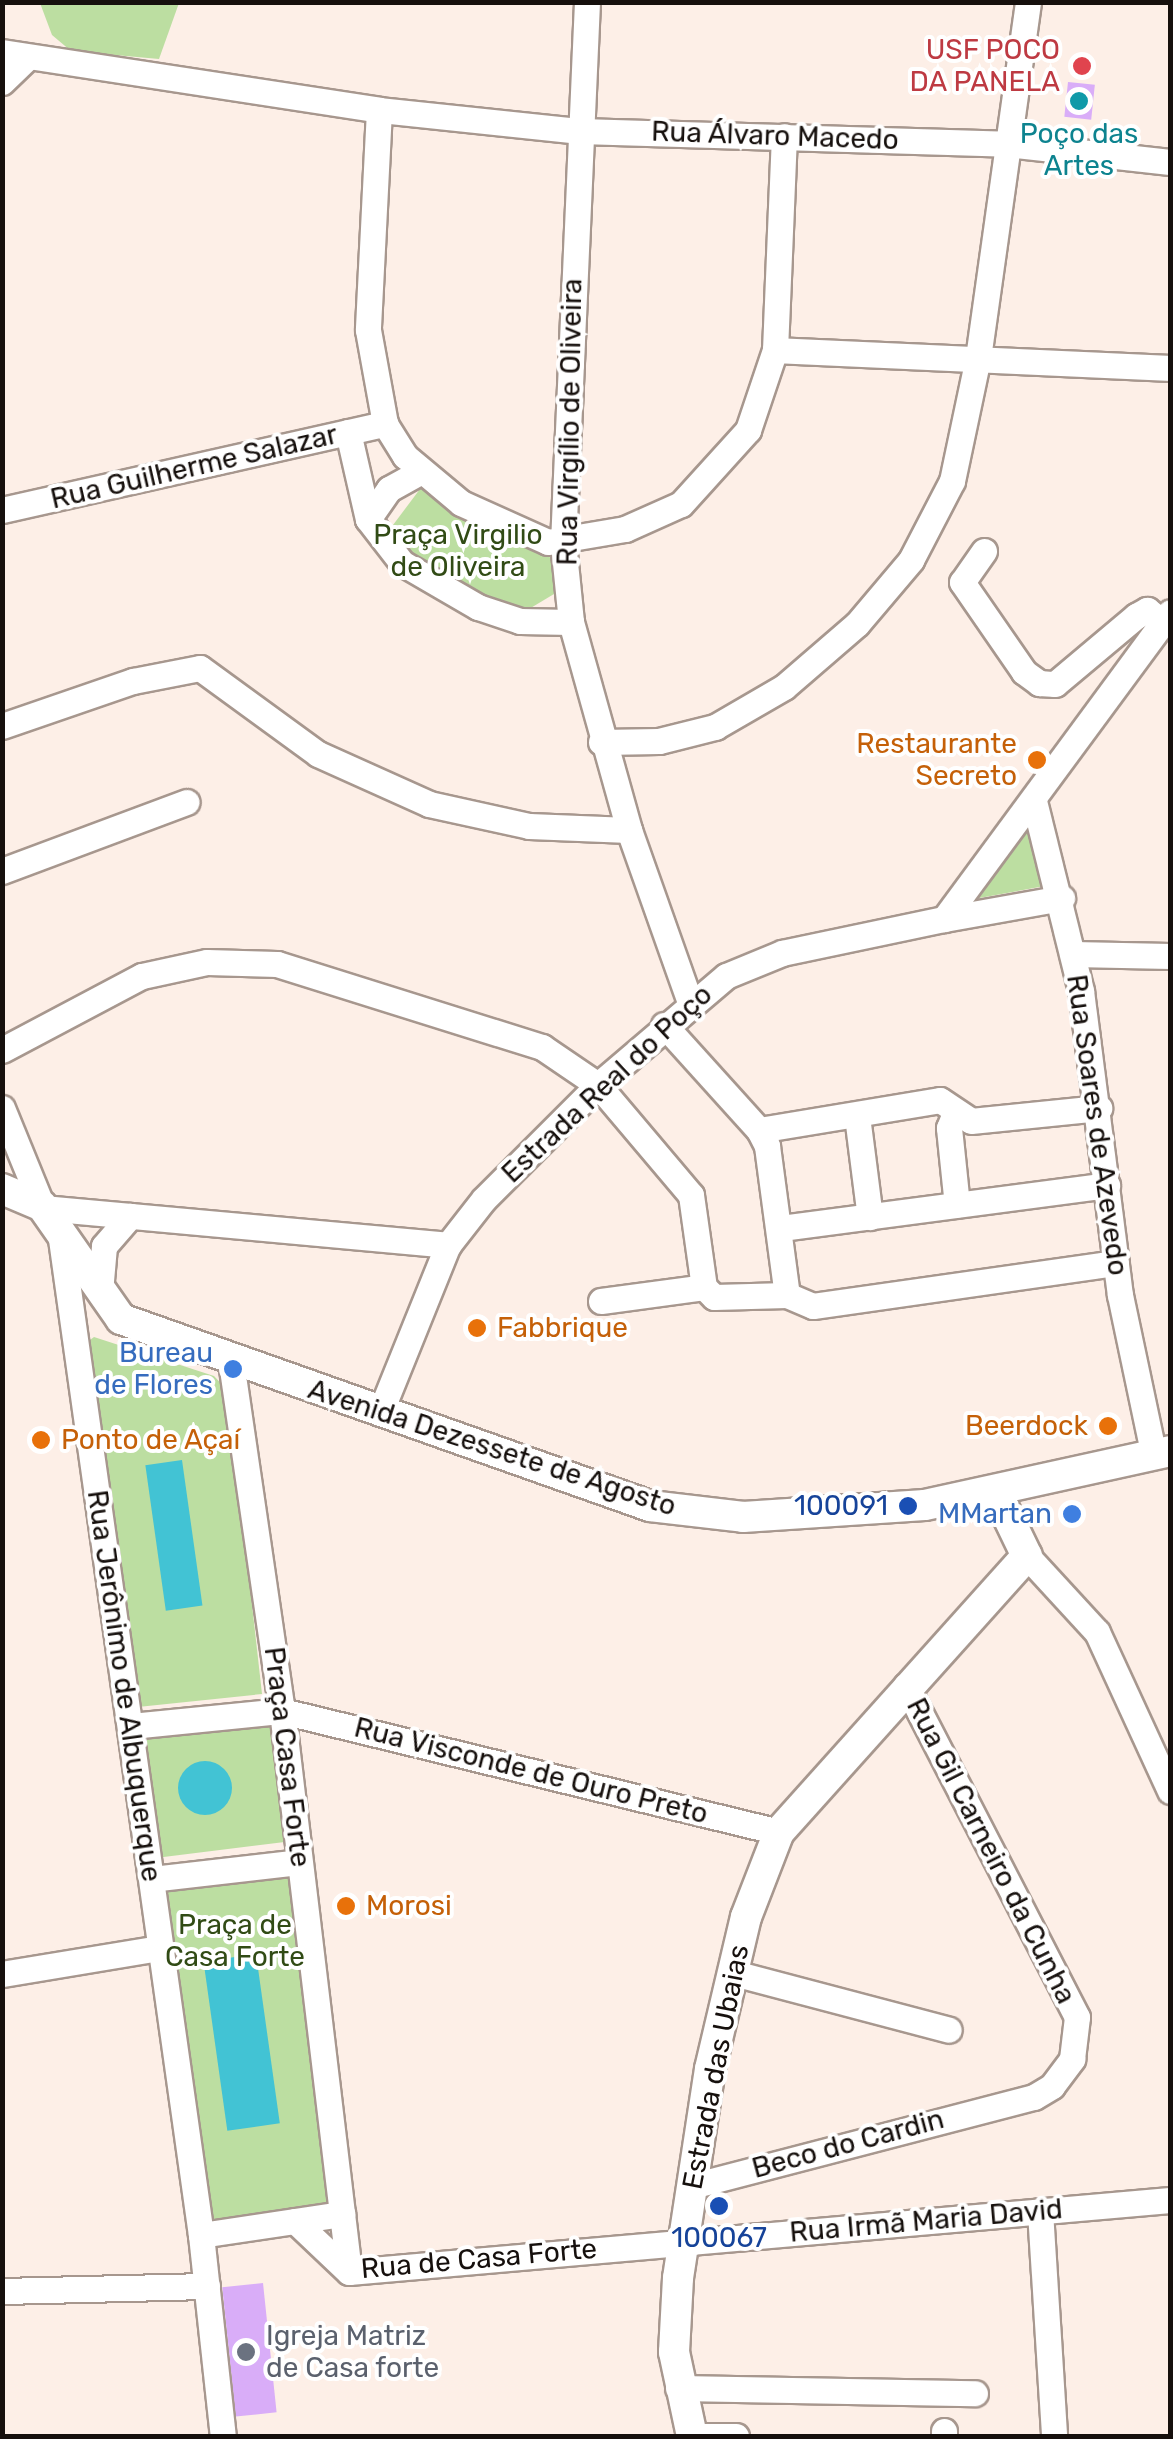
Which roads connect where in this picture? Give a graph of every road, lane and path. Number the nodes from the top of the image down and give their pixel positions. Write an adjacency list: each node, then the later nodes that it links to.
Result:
1 (587, 2): 6 (street, Rua Virgílio de Oliveira)
2 (1028, 2): 8 (street)
3 (15, 55): 4 (street); 5 (street, Rua Álvaro Macedo)
4 (2, 82)
5 (379, 110): 6 (street, Rua Álvaro Macedo); 13 (street)
6 (580, 131): 7 (street, Rua Álvaro Macedo); 18 (street, Rua Virgílio de Oliveira)
7 (784, 136): 8 (street, Rua Álvaro Macedo); 10 (street)
8 (1007, 144): 9 (street, Rua Álvaro Macedo); 11 (street)
9 (1170, 162)
10 (775, 350): 11 (street); 18 (street)
11 (978, 358): 12 (street); 23 (street)
12 (1170, 368)
13 (385, 424): 14 (street, Rua Guilherme Salazar); 15 (street)
14 (348, 432): 16 (street, Rua Guilherme Salazar); 17 (street)
15 (421, 471): 17 (street); 18 (street)
16 (2, 510)
17 (368, 519): 21 (street)
18 (563, 542): 21 (street, Rua Virgílio de Oliveira)
19 (984, 551): 20 (street)
20 (1167, 617): 24 (street)
21 (571, 622): 23 (street, Rua Virgílio de Oliveira)
22 (2, 726): 26 (street)
23 (601, 742): 26 (street, Rua Virgílio de Oliveira)
24 (1034, 800): 28 (street, Rua Soares de Azevedo); 29 (street)
25 (187, 802): 27 (street)
26 (629, 830): 32 (street, Rua Virgílio de Oliveira)
27 (2, 872)
28 (1062, 898): 29 (street, Estrada Real do Poço); 30 (street, Rua Soares de Azevedo)
29 (944, 918): 32 (street, Estrada Real do Poço)
30 (1073, 954): 31 (street); 37 (street, Rua Soares de Azevedo)
31 (1170, 956)
32 (690, 1002): 33 (street, Estrada Real do Poço)
33 (664, 1025): 35 (street, Estrada Real do Poço); 40 (street)
34 (2, 1050): 35 (street)
35 (598, 1085): 48 (street, Estrada Real do Poço); 50 (street)
36 (2, 1108): 44 (street, Rua Jerônimo de Albuquerque)
37 (1099, 1108): 38 (street); 41 (street, Rua Soares de Azevedo)
38 (955, 1112): 39 (street); 43 (street)
39 (857, 1116): 40 (street); 46 (street)
40 (759, 1130): 47 (street)
41 (1107, 1185): 43 (street); 49 (street, Rua Soares de Azevedo)
42 (2, 1189): 44 (main road)
43 (957, 1205): 46 (street)
44 (49, 1216): 45 (street); 52 (main road, Avenida Dezessete de Agosto); 62 (street, Rua Jerônimo de Albuquerque)
45 (130, 1216): 48 (street); 52 (street)
46 (870, 1217): 47 (street)
47 (780, 1228): 51 (street)
48 (448, 1245): 55 (street, Estrada Real do Poço)
49 (1116, 1263): 51 (street); 56 (street, Rua Soares de Azevedo)
50 (704, 1288): 51 (street); 53 (street)
51 (787, 1295)
52 (100, 1298): 54 (main road, Avenida Dezessete de Agosto)
53 (601, 1301)
54 (231, 1362): 55 (main road, Avenida Dezessete de Agosto); 61 (street, Praça Casa Forte)
55 (380, 1413): 58 (main road, Avenida Dezessete de Agosto)
56 (1162, 1451): 57 (main road, Avenida Dezessete de Agosto)
57 (1030, 1486): 58 (main road, Avenida Dezessete de Agosto); 59 (main road)
58 (996, 1492): 59 (main road)
59 (1027, 1556): 60 (main road, Estrada das Ubaias); 63 (street)
60 (906, 1686): 64 (main road, Estrada das Ubaias); 70 (street, Rua Gil Carneiro da Cunha)
61 (282, 1711): 62 (street); 64 (street, Rua Visconde de Ouro Preto); 65 (street, Praça Casa Forte)
62 (130, 1726): 66 (street, Rua Jerônimo de Albuquerque)
63 (1170, 1791)
64 (780, 1832): 68 (main road, Estrada das Ubaias)
65 (299, 1862): 66 (street); 75 (street, Praça Casa Forte)
66 (152, 1879): 67 (street, Rua Jerônimo de Albuquerque)
67 (159, 1948): 69 (street); 77 (street, Rua Jerônimo de Albuquerque)
68 (734, 1973): 71 (street); 72 (main road, Estrada das Ubaias)
69 (2, 1974)
70 (1077, 2017): 72 (street, Beco do Cardin)
71 (949, 2030)
72 (692, 2186): 78 (main road, Estrada das Ubaias)
73 (1170, 2200): 74 (street, Rua Irmã Maria David)
74 (1040, 2211): 78 (street, Rua Irmã Maria David); 87 (street)
75 (342, 2214): 76 (street); 79 (street, Praça Casa Forte)
76 (295, 2222): 77 (street); 79 (street, Rua de Casa Forte)
77 (201, 2236): 80 (street, Rua Jerônimo de Albuquerque)
78 (682, 2245): 79 (street, Rua de Casa Forte); 82 (main road, Estrada das Ubaias)
79 (349, 2272)
80 (207, 2286): 81 (street); 84 (street, Rua Jerônimo de Albuquerque)
81 (2, 2291)
82 (678, 2388): 83 (street); 85 (main road, Estrada das Ubaias)
83 (975, 2393)
84 (223, 2436)
85 (692, 2436): 86 (street)
86 (736, 2436)
87 (1054, 2436)

